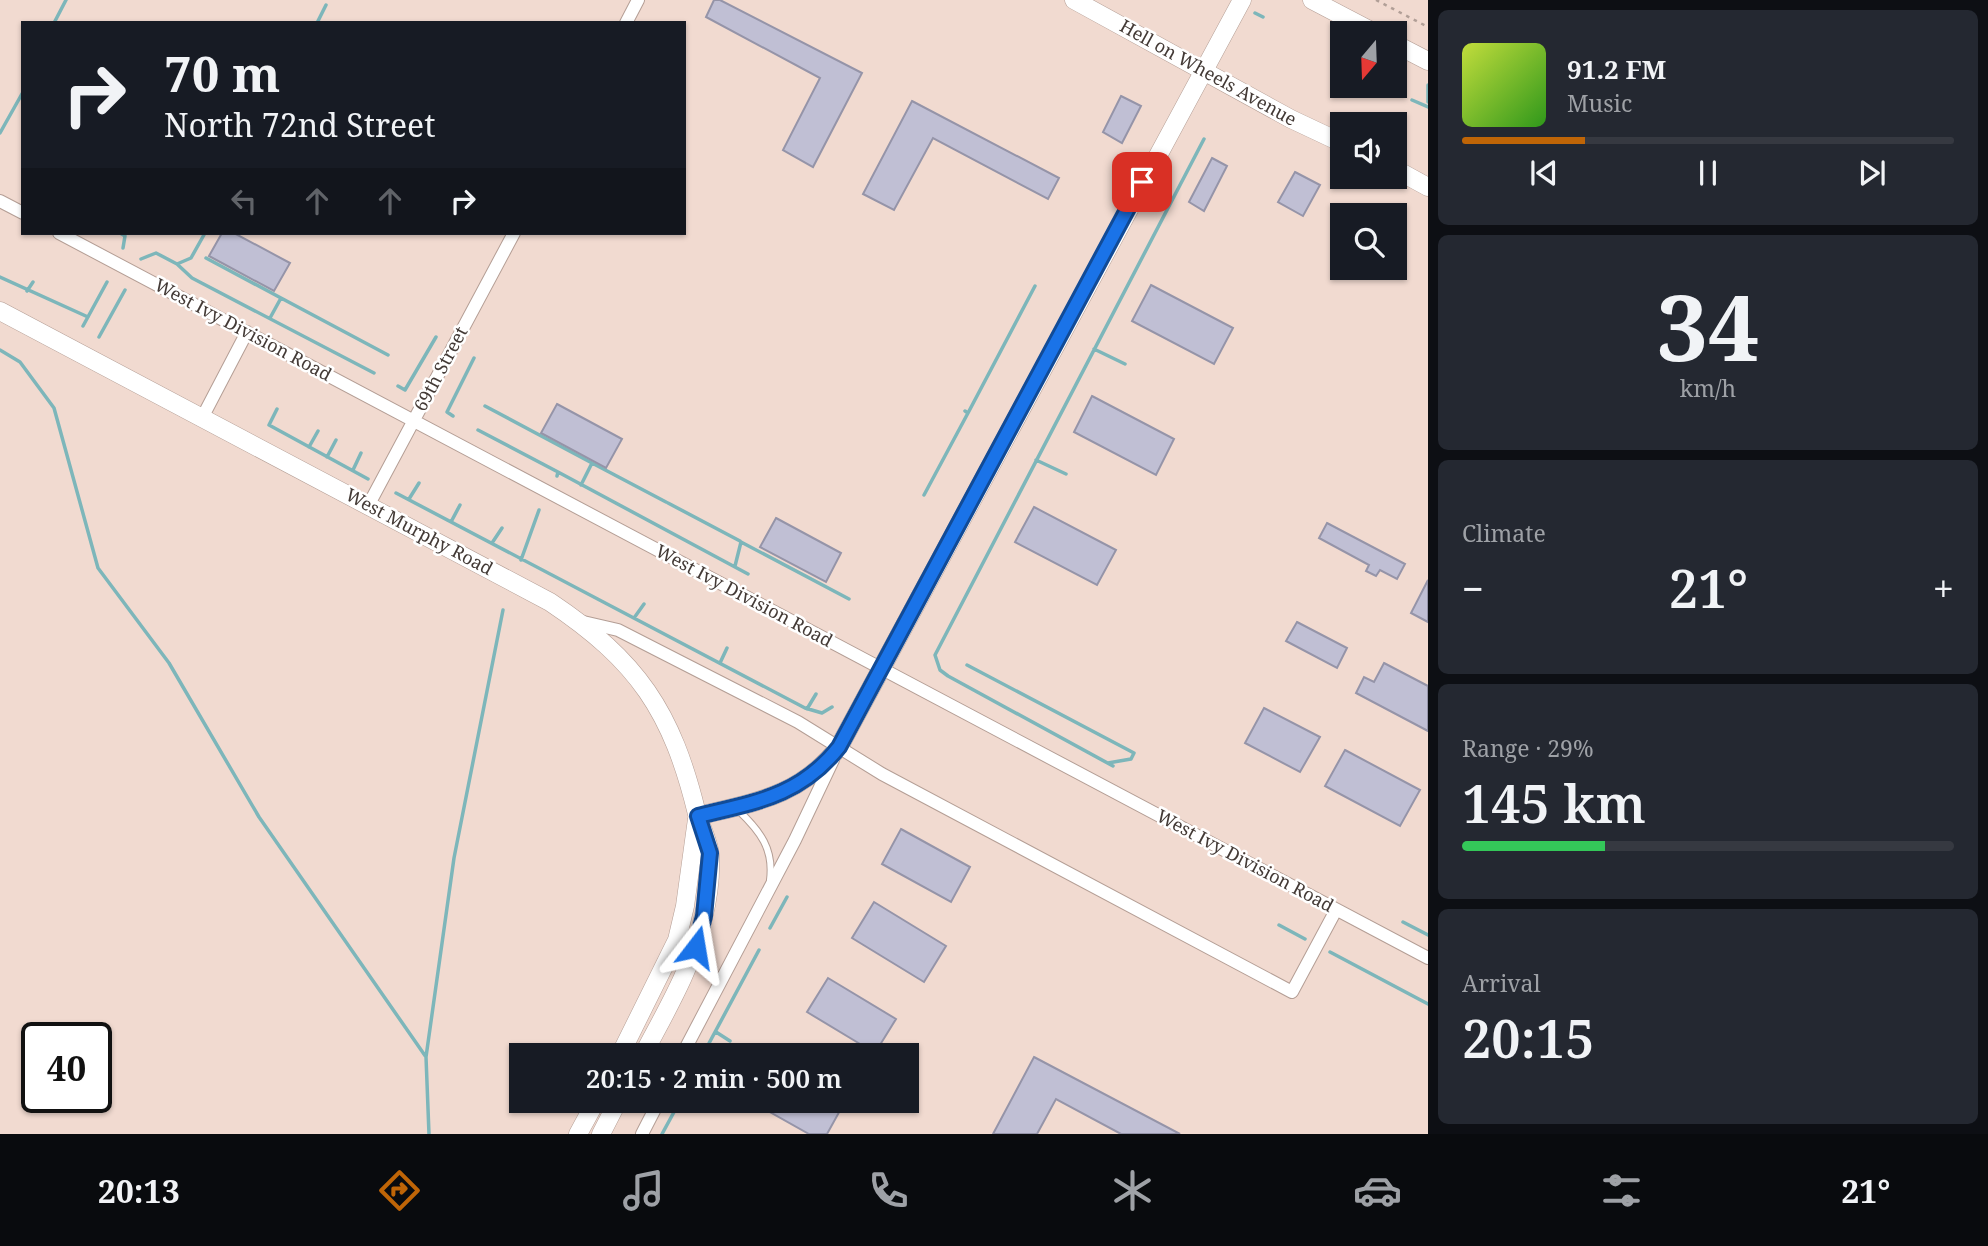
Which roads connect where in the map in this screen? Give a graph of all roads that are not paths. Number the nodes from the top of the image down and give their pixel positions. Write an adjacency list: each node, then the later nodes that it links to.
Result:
1 (638, 0): 5 (street)
2 (1074, 0): 9 (street, Hell on Wheels Avenue)
3 (1242, 0): 9 (street)
4 (1312, 0): 6 (street)
5 (627, 21)
6 (1352, 21)
7 (1407, 50): 8 (street)
8 (1428, 61)
9 (1203, 69): 10 (street, Hell on Wheels Avenue); 23 (street)
10 (1330, 138)
11 (1407, 176): 12 (street)
12 (1428, 187)
13 (0, 201): 14 (street)
14 (21, 213)
15 (63, 235): 18 (street, West Ivy Division Road)
16 (513, 235): 20 (street, 69th Street)
17 (0, 311): 19 (street, West Murphy Road)
18 (247, 332): 19 (street); 20 (street, West Ivy Division Road)
19 (202, 418): 21 (street, West Murphy Road)
20 (413, 422): 21 (street, 69th Street); 23 (street, West Ivy Division Road)
21 (368, 506): 22 (street, West Murphy Road)
22 (579, 621): 24 (street, West Murphy Road); 26 (street)
23 (881, 666): 24 (street); 28 (street, West Ivy Division Road)
24 (839, 747): 25 (street); 27 (street); 28 (street, West Murphy Road)
25 (735, 807): 26 (street); 27 (lane)
26 (698, 816): 30 (street); 31 (street)
27 (769, 891): 32 (street)
28 (1336, 910): 29 (street, West Ivy Division Road)
29 (1428, 958)
30 (626, 1043)
31 (649, 1043)
32 (688, 1043)
33 (589, 1113): 36 (street)
34 (612, 1113): 37 (street)
35 (653, 1113): 38 (street)
36 (578, 1134)
37 (601, 1134)
38 (642, 1134)

